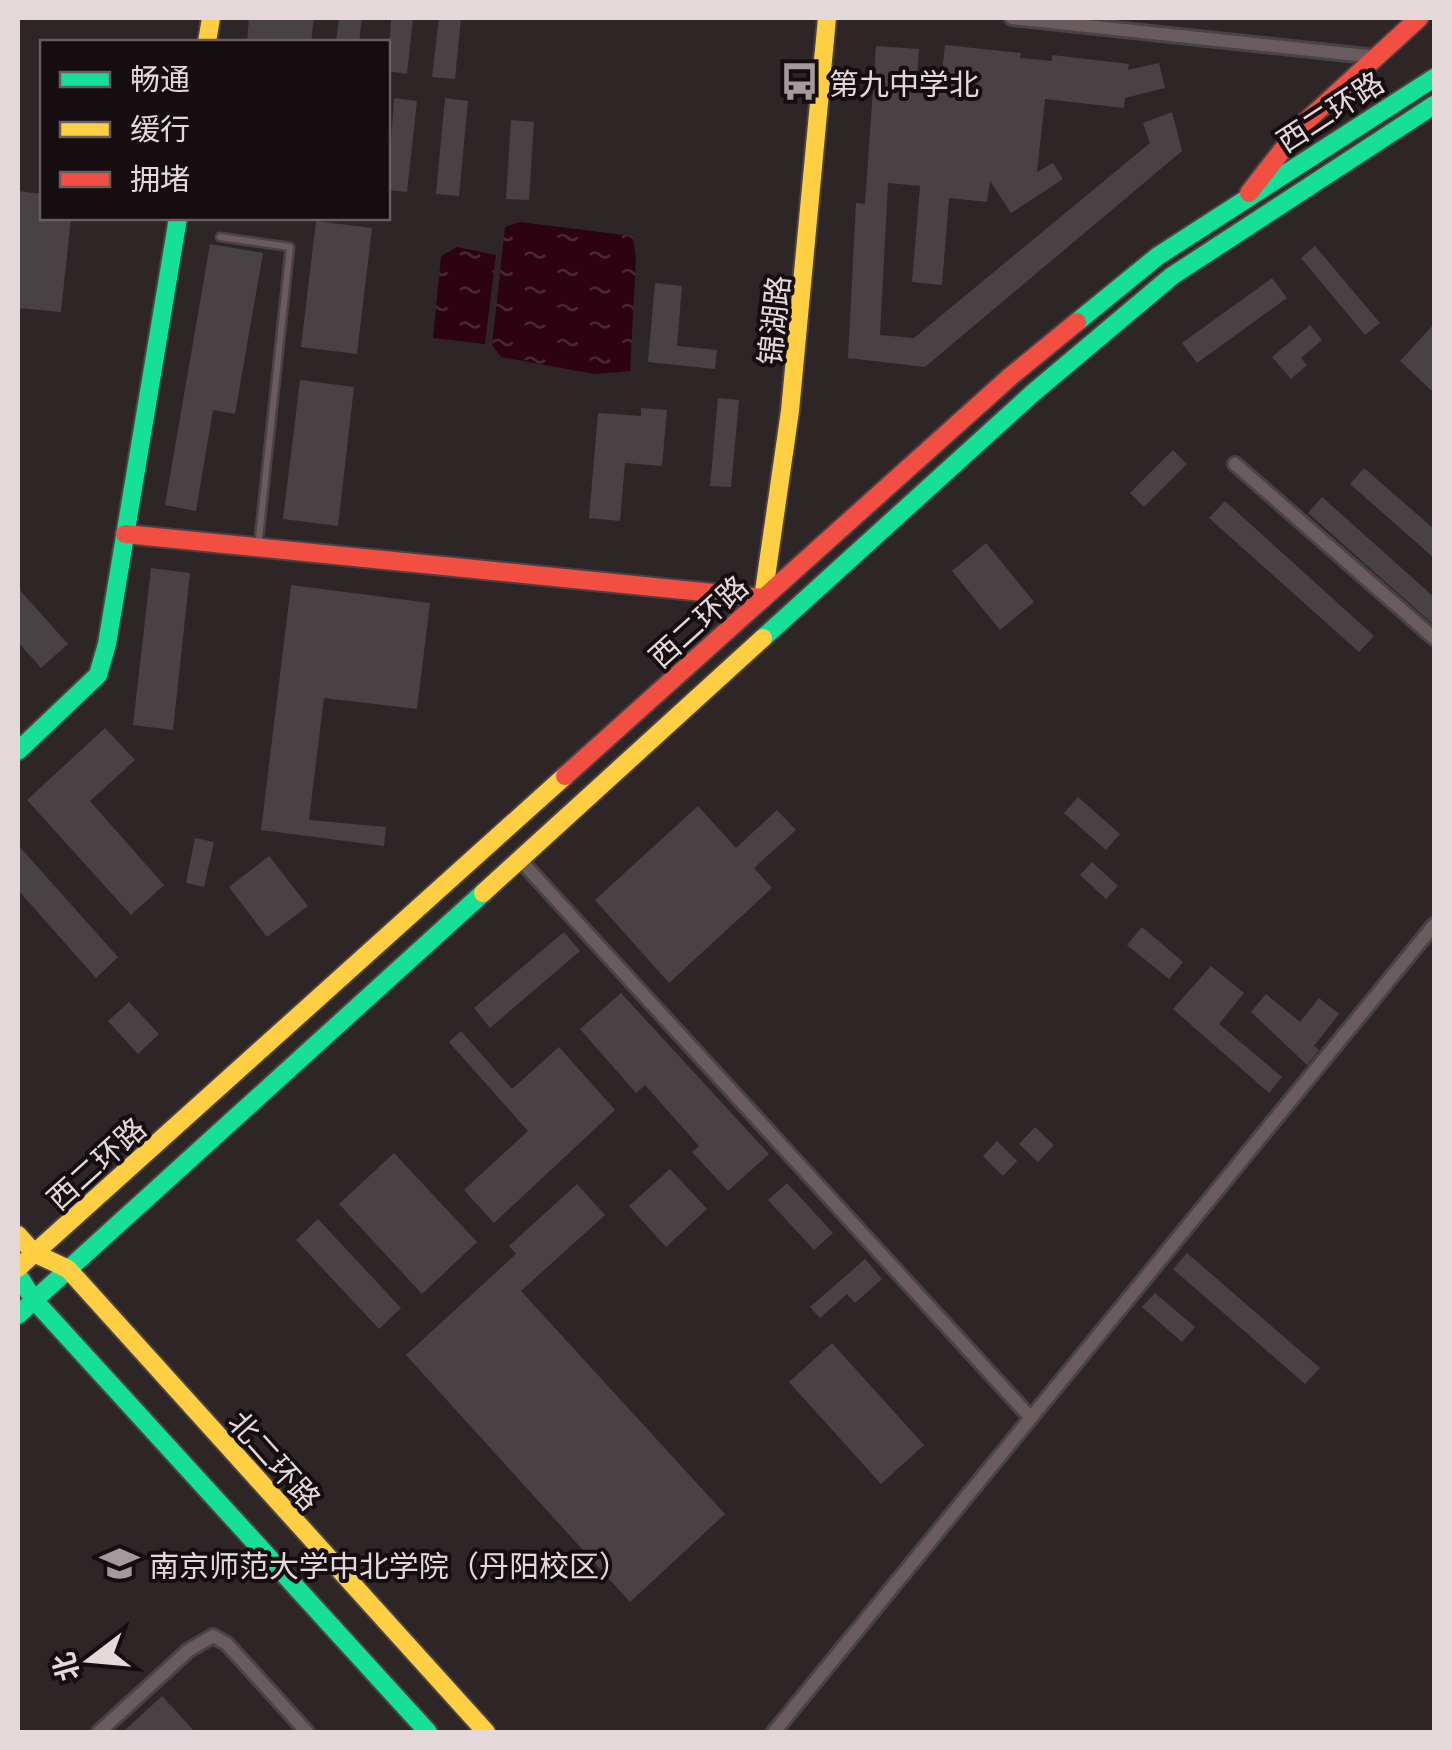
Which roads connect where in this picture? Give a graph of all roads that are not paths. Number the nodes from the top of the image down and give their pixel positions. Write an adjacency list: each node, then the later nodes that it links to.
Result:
1 (828, 18): 14 (main road, 锦湖路)
2 (1012, 18): 4 (street)
3 (1420, 18): 4 (main road)
4 (1376, 58): 7 (main road)
5 (1434, 78): 7 (main road, 西二环路)
6 (1434, 105): 9 (main road, 西二环路)
7 (1246, 198): 9 (main road); 14 (main road, 西二环路)
8 (178, 220): 12 (main road)
9 (1259, 220): 15 (main road, 西二环路)
10 (220, 237): 13 (lane)
11 (1235, 464): 16 (street)
12 (125, 534): 13 (main road); 17 (main road)
13 (258, 548): 14 (main road)
14 (763, 598): 15 (main road); 18 (main road, 西二环路)
15 (782, 619): 19 (main road, 西二环路)
16 (1434, 638)
17 (18, 751)
18 (496, 838): 19 (main road); 22 (main road, 西二环路)
19 (521, 861): 23 (main road, 西二环路); 27 (street)
20 (1434, 925): 27 (street)
21 (18, 1235): 22 (main road, 北二环路)
22 (34, 1253): 23 (main road, 北二环路); 24 (main road, 西二环路)
23 (68, 1269): 25 (main road, 西二环路); 31 (main road, 北二环路)
24 (18, 1272): 25 (main road)
25 (34, 1300): 26 (main road, 西二环路); 30 (main road)
26 (18, 1315)
27 (1031, 1418): 32 (street)
28 (108, 1730): 29 (street)
29 (307, 1732)
30 (428, 1732)
31 (486, 1732)
32 (774, 1732)

